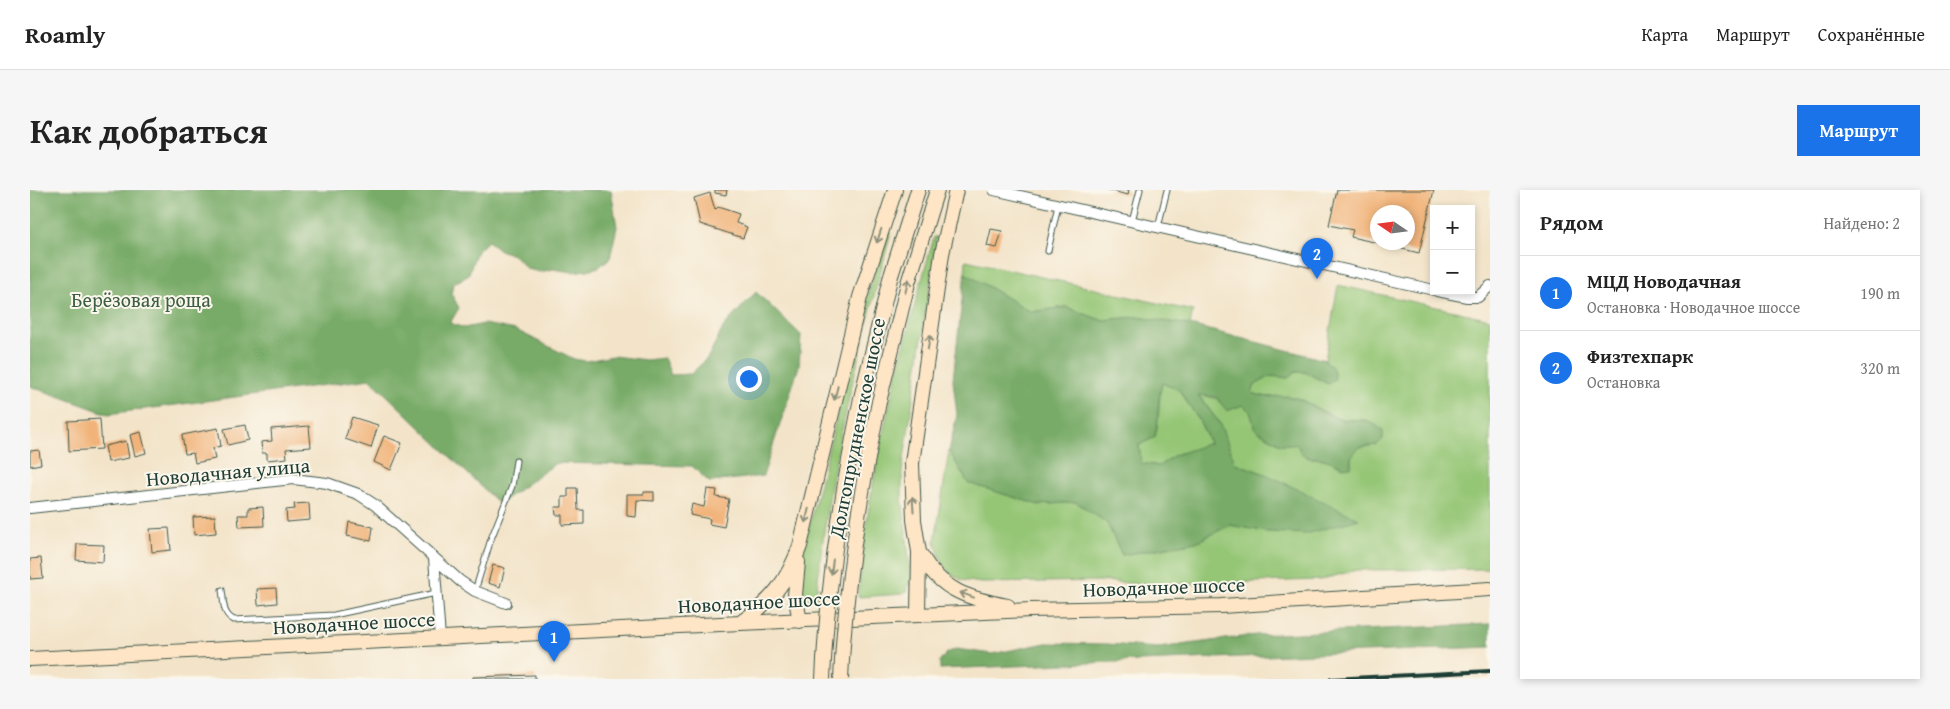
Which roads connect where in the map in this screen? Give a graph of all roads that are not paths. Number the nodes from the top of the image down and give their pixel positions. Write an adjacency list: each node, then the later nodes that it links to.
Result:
1 (895, 190): 18 (street, one-way to 18)
2 (918, 190): 32 (street, Долгопрудненское шоссе, one-way to 32, bridge)
3 (937, 190): 33 (street, Долгопрудненское шоссе, one-way to 3, bridge)
4 (956, 190): 19 (street, one-way to 4)
5 (994, 190): 8 (street)
6 (1140, 190): 10 (lane)
7 (1167, 190): 11 (lane)
8 (1019, 193): 9 (street)
9 (1058, 205): 10 (street); 12 (lane)
10 (1132, 221): 11 (street)
11 (1158, 227): 14 (street)
12 (1048, 251)
13 (1490, 286): 15 (street)
14 (1430, 290)
15 (1464, 295)
16 (516, 461): 23 (lane)
17 (30, 508): 20 (street, Новодачная улица)
18 (800, 546): 28 (street); 29 (street)
19 (919, 552): 26 (street, one-way to 19); 27 (street)
20 (434, 558): 23 (street, Новодачная улица); 24 (street)
21 (1490, 589): 26 (street, Новодачное шоссе)
22 (222, 590): 24 (lane)
23 (474, 591): 25 (street, Новодачная улица)
24 (437, 593): 30 (street)
25 (506, 603)
26 (1031, 610): 27 (street, Новодачное шоссе)
27 (918, 615): 28 (street, Новодачное шоссе)
28 (800, 621): 29 (street, Новодачное шоссе)
29 (740, 623): 30 (street, Новодачное шоссе)
30 (440, 638): 31 (street, Новодачное шоссе)
31 (30, 659)
32 (823, 679)
33 (841, 679)

